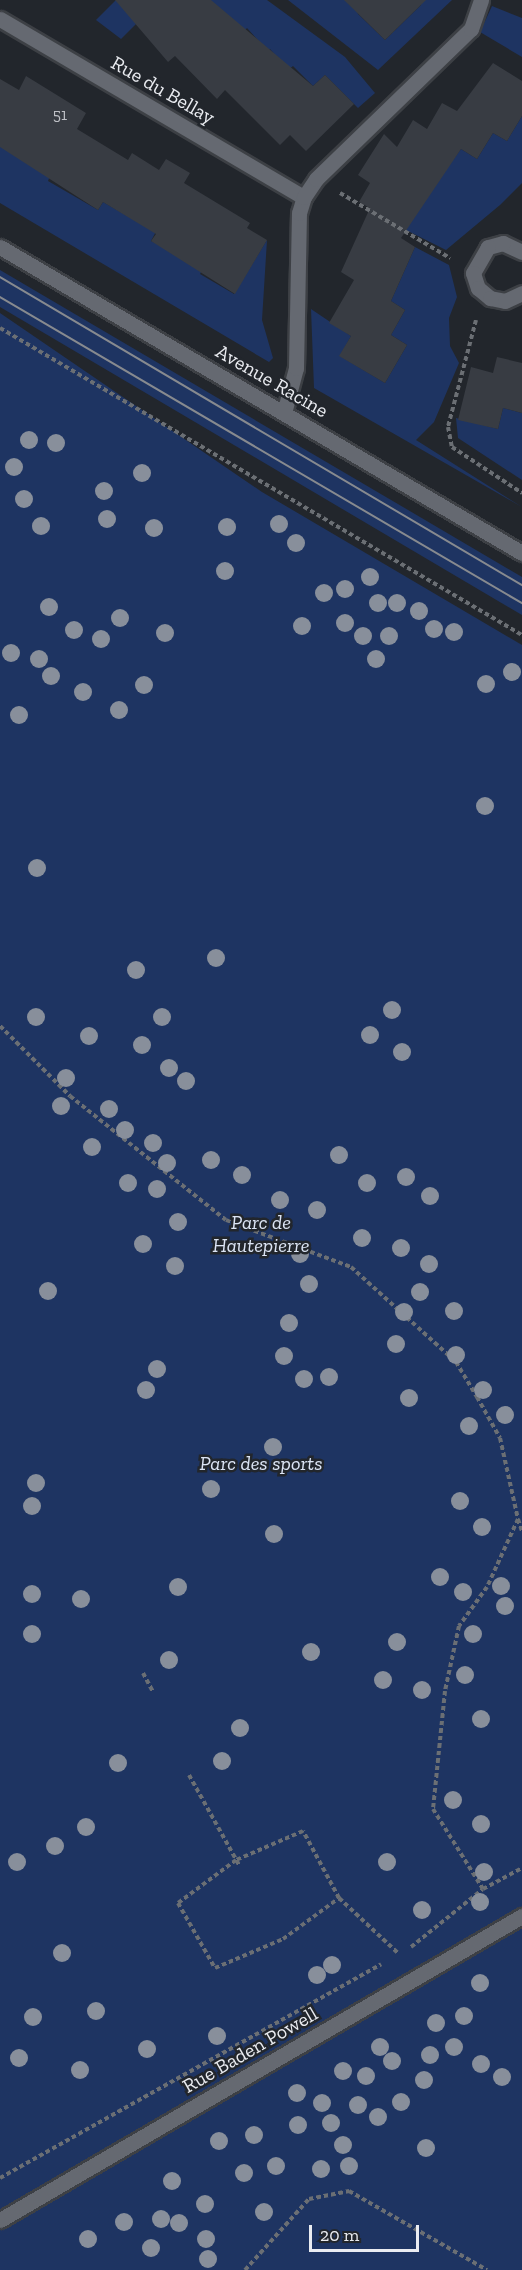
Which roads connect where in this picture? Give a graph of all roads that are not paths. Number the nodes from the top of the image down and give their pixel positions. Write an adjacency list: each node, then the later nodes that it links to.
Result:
1 (481, 0): 3 (street)
2 (0, 19): 3 (street, Rue du Bellay)
3 (304, 197): 7 (street)
4 (0, 247): 7 (street, Avenue Racine)
5 (522, 252): 6 (street)
6 (522, 293)
7 (284, 413): 8 (street, Avenue Racine)
8 (522, 553)
9 (522, 1916): 10 (street, Rue Baden Powell)
10 (0, 2220)

